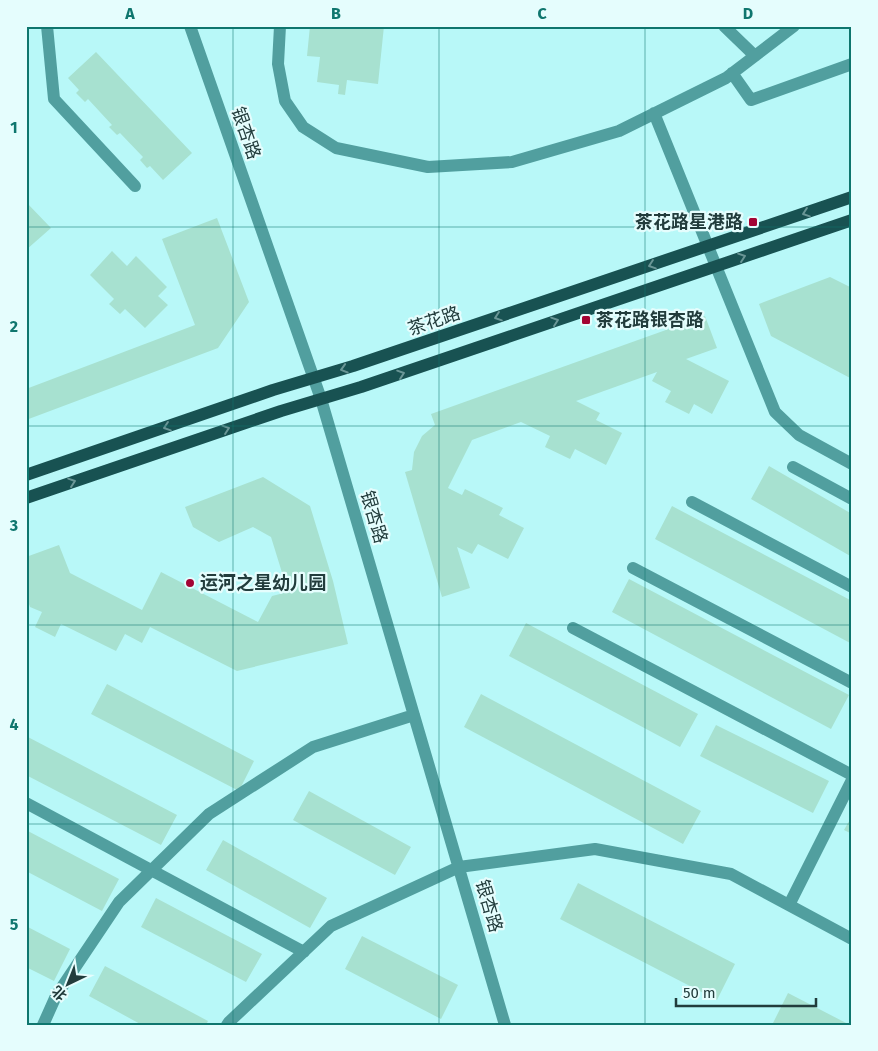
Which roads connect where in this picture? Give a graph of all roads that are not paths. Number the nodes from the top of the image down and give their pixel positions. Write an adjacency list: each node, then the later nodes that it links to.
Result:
1 (47, 26): 10 (street)
2 (190, 26): 15 (street, 银杏路)
3 (280, 26): 9 (street)
4 (724, 26): 6 (street)
5 (794, 26): 6 (street)
6 (755, 56): 8 (street)
7 (852, 64): 8 (street)
8 (732, 73): 9 (street)
9 (654, 113): 13 (street)
10 (135, 186)
11 (852, 197): 13 (main road, 茶花路, one-way to 13)
12 (852, 220): 14 (main road, one-way to 12)
13 (708, 246): 14 (street); 15 (main road, 茶花路, one-way to 15)
14 (716, 266): 16 (main road, one-way to 14); 17 (street)
15 (313, 378): 16 (street, 银杏路); 19 (main road, 茶花路, one-way to 19)
16 (321, 399): 20 (main road, one-way to 16); 27 (street, 银杏路)
17 (852, 464)
18 (793, 467): 21 (street)
19 (26, 475)
20 (26, 498)
21 (852, 499)
22 (692, 502): 24 (street)
23 (633, 568): 26 (street)
24 (852, 587)
25 (573, 628): 28 (street)
26 (852, 683)
27 (414, 715): 31 (street, 银杏路); 32 (street)
28 (852, 775)
29 (852, 780): 33 (street)
30 (26, 803): 32 (street)
31 (459, 866): 33 (street); 35 (street); 38 (street, 银杏路)
32 (152, 870): 35 (street); 36 (street)
33 (789, 905): 34 (street)
34 (852, 939)
35 (304, 952): 37 (street)
36 (43, 1025)
37 (227, 1025)
38 (505, 1025)

